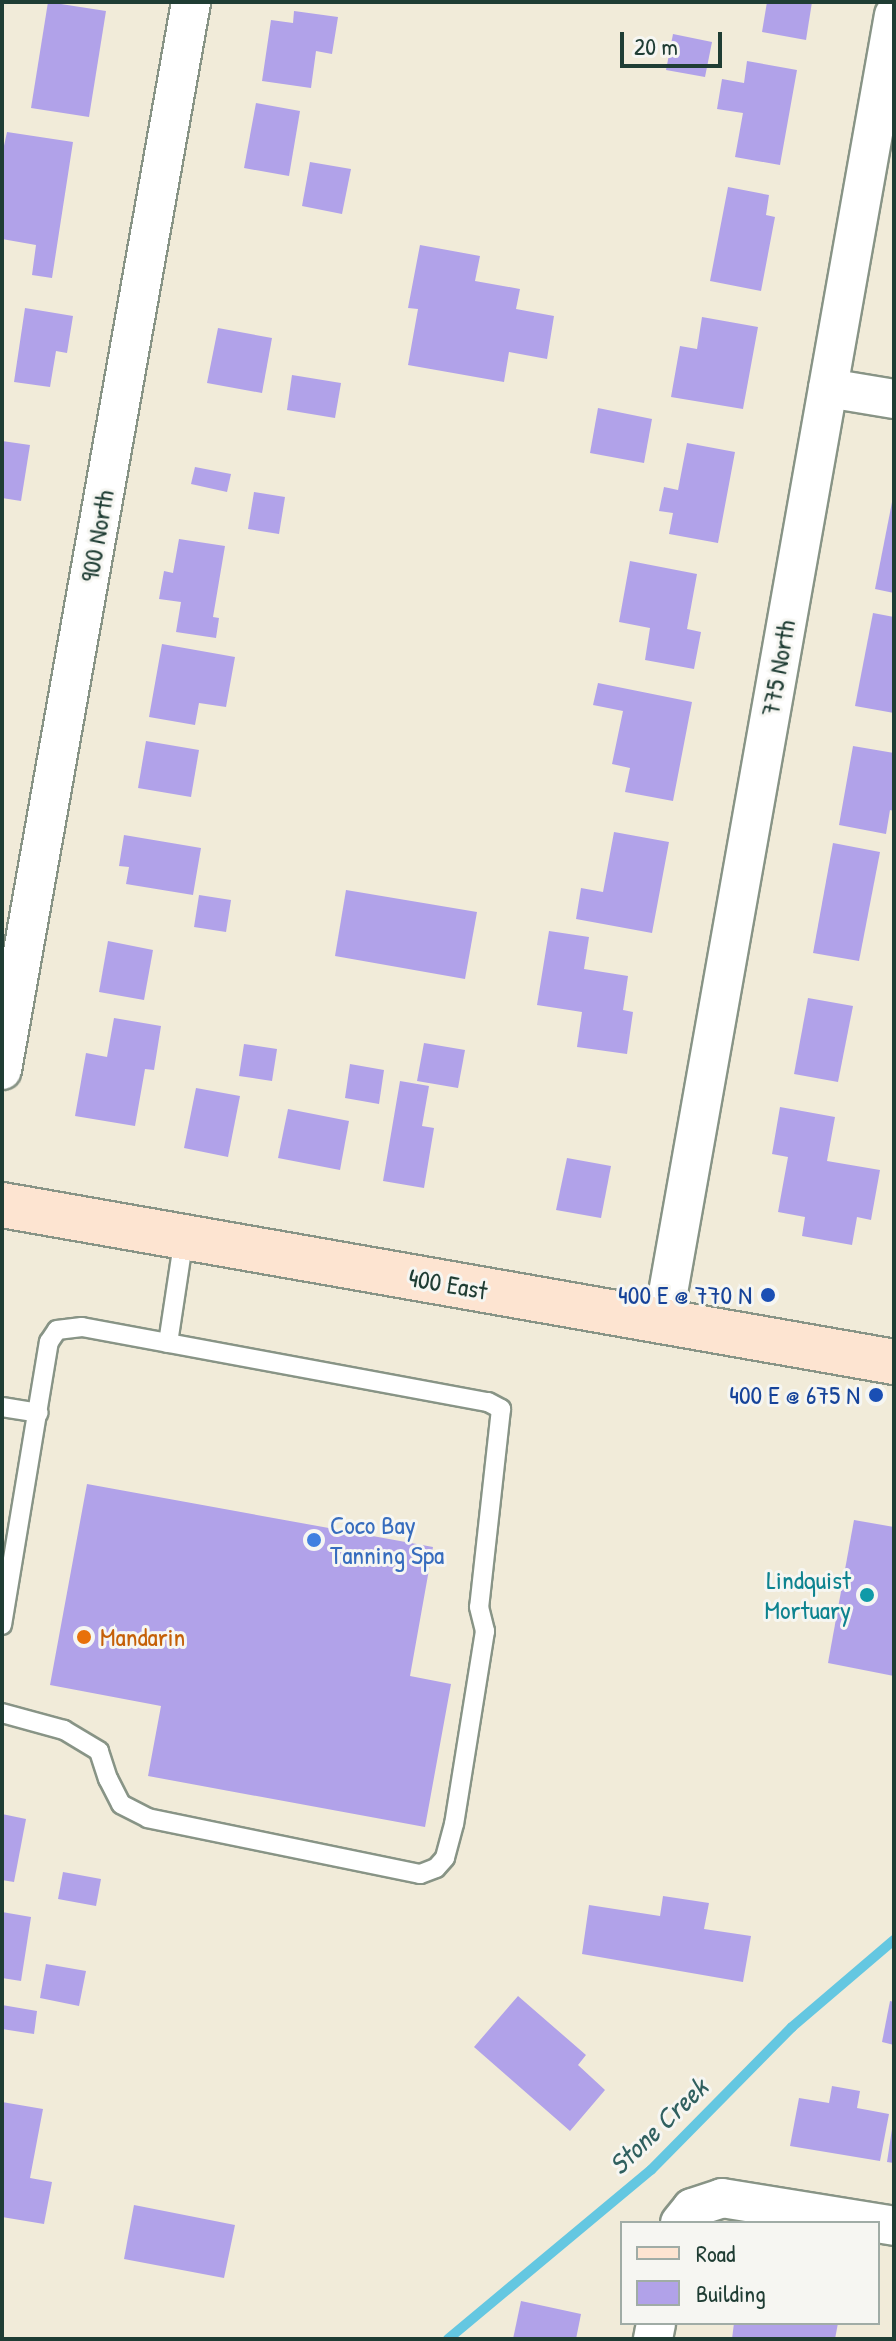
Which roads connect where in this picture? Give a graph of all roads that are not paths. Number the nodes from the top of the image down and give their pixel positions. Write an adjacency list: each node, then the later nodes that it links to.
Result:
1 (191, 2): 5 (street, 900 North)
2 (894, 15): 3 (street, 775 North)
3 (828, 388): 4 (street); 8 (street, 775 North)
4 (894, 399)
5 (2, 1070)
6 (2, 1205): 7 (main road, 400 East)
7 (184, 1237): 8 (main road, 400 East); 9 (lane)
8 (663, 1321): 10 (main road, 400 East)
9 (168, 1343): 12 (lane); 14 (lane)
10 (894, 1362)
11 (2, 1407): 12 (lane)
12 (39, 1413): 13 (lane)
13 (2, 1625)
14 (2, 1713)
15 (686, 2216): 16 (street)
16 (866, 2221)

